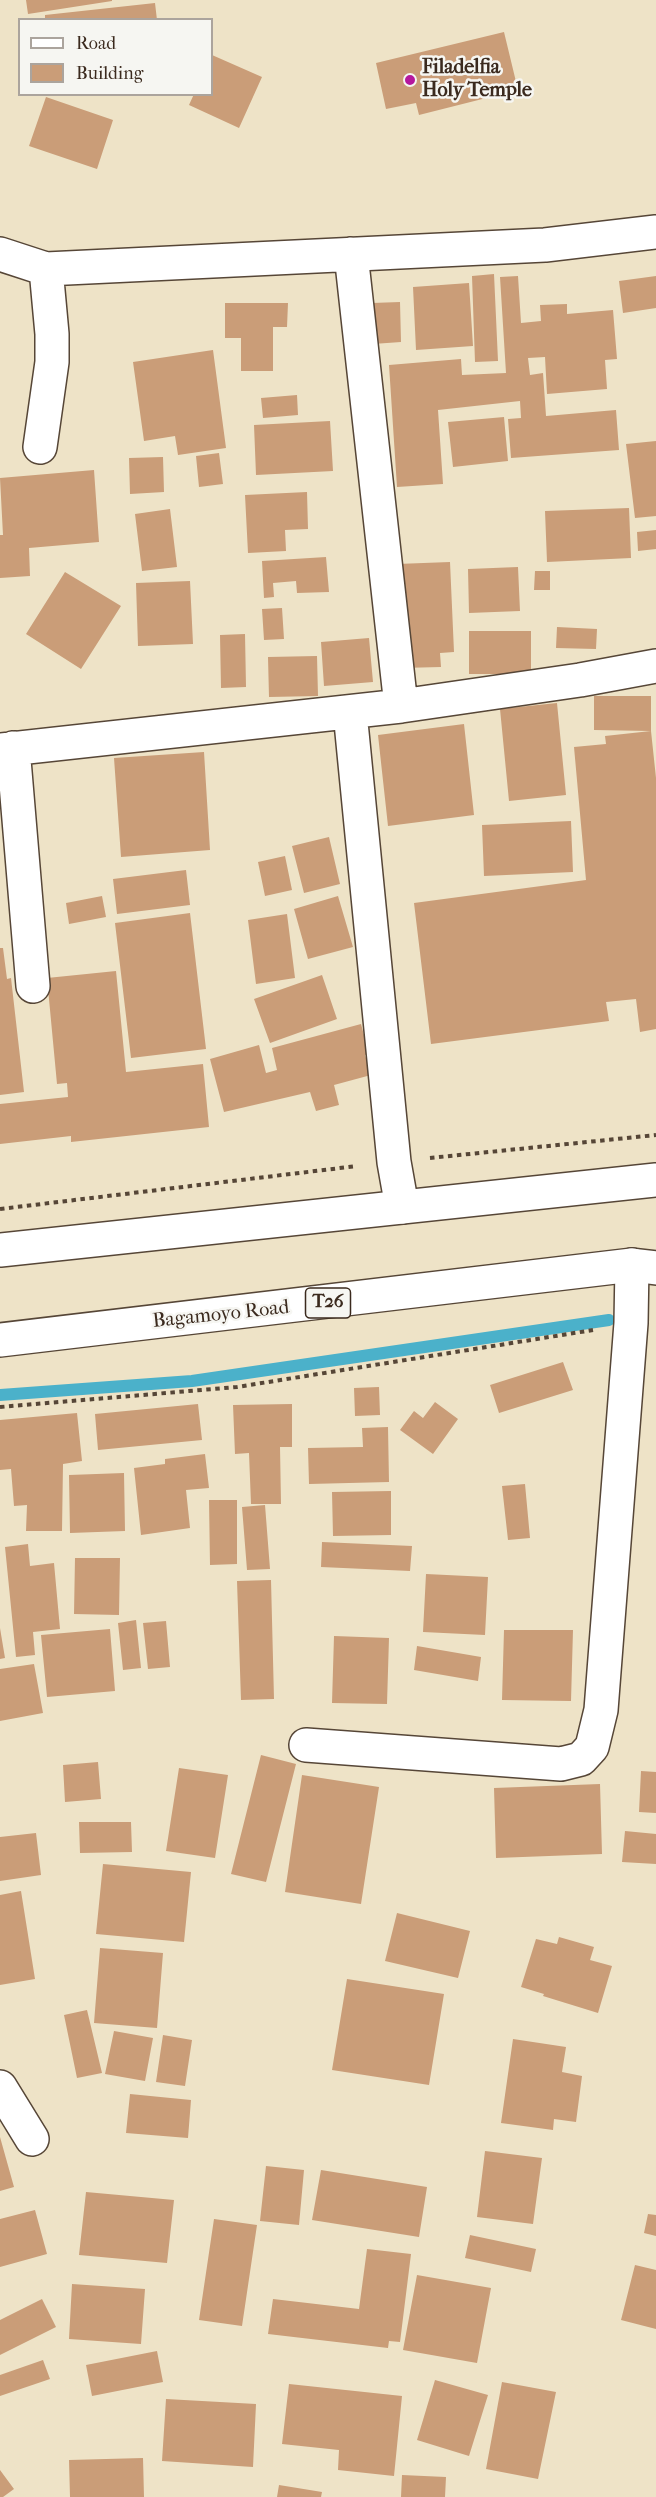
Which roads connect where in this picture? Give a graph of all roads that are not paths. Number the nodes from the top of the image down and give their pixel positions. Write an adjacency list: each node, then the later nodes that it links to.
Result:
1 (656, 232): 3 (main road)
2 (0, 254): 4 (main road)
3 (351, 254): 4 (main road); 7 (main road)
4 (46, 269): 5 (main road)
5 (40, 447)
6 (656, 666): 7 (main road)
7 (401, 706): 8 (main road)
8 (350, 712): 9 (main road); 12 (main road)
9 (6, 749): 10 (main road)
10 (33, 987)
11 (656, 1180): 12 (main road)
12 (402, 1207): 13 (main road)
13 (0, 1251)
14 (644, 1267): 15 (main road, Bagamoyo Road / T26); 16 (main road)
15 (0, 1340)
16 (306, 1745)
17 (0, 2087): 18 (main road)
18 (32, 2139)

